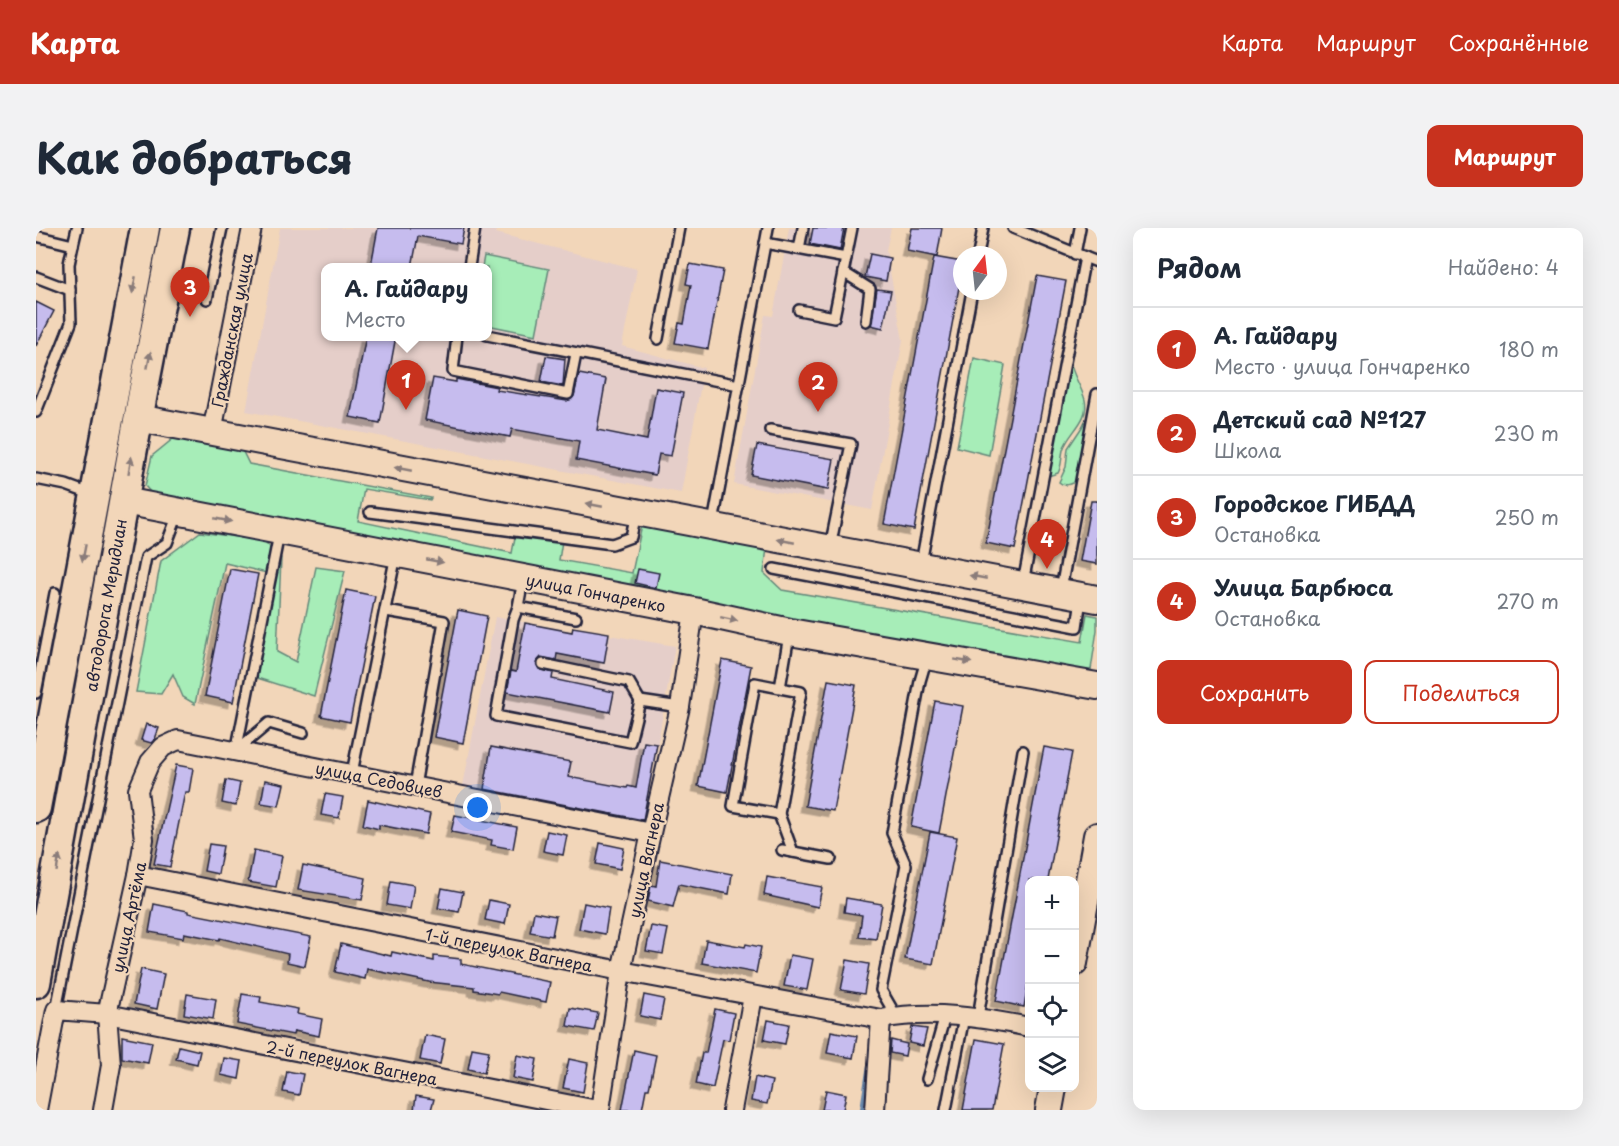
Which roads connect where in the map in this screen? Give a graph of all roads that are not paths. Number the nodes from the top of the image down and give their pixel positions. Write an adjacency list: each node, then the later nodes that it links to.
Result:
1 (77, 228): 16 (lane)
2 (145, 228): 37 (main road, автодорога Меридиан, one-way to 37)
3 (175, 228): 38 (main road, автодорога Меридиан, one-way to 3)
4 (222, 228): 26 (lane)
5 (252, 228): 40 (street, Гражданская улица)
6 (476, 228): 22 (lane)
7 (679, 228): 31 (lane)
8 (768, 228): 15 (lane)
9 (803, 228): 18 (lane)
10 (852, 228): 20 (lane)
11 (983, 228): 17 (lane)
12 (1013, 228): 19 (lane)
13 (1080, 228): 19 (lane)
14 (36, 236): 16 (lane)
15 (765, 243): 18 (lane); 34 (lane)
16 (73, 245): 25 (lane)
17 (980, 246)
18 (799, 249): 20 (lane)
19 (1080, 255): 21 (lane); 54 (lane)
20 (846, 258): 23 (lane)
21 (1097, 262)
22 (470, 263)
23 (843, 272): 28 (lane); 29 (lane)
24 (36, 277): 25 (lane)
25 (70, 290): 36 (lane)
26 (207, 299)
27 (970, 300): 51 (lane)
28 (799, 310)
29 (866, 321)
30 (492, 336): 33 (lane)
31 (658, 339)
32 (457, 341): 33 (lane)
33 (576, 354): 34 (lane)
34 (739, 386): 47 (lane)
35 (1097, 394): 56 (lane)
36 (36, 412)
37 (110, 412): 38 (main road); 42 (main road, автодорога Меридиан)
38 (138, 418): 40 (street); 43 (main road, автодорога Меридиан, one-way to 38)
39 (770, 430): 49 (lane)
40 (212, 432): 46 (street, one-way to 40)
41 (36, 479): 42 (lane)
42 (95, 496): 43 (main road, улица Гончаренко); 75 (main road, автодорога Меридиан, one-way to 75)
43 (124, 501): 44 (street, улица Гончаренко); 85 (main road, автодорога Меридиан, one-way to 43)
44 (178, 511): 48 (street, улица Гончаренко, one-way to 48); 87 (lane)
45 (370, 512): 46 (lane)
46 (636, 513): 47 (street)
47 (712, 527): 49 (street, one-way to 47)
48 (280, 531): 50 (street, улица Гончаренко); 72 (lane)
49 (830, 549): 51 (street)
50 (397, 554): 53 (street, улица Гончаренко, one-way to 53); 58 (lane)
51 (920, 566): 54 (street, one-way to 51)
52 (774, 569): 56 (lane)
53 (523, 578): 57 (lane); 59 (street, улица Гончаренко)
54 (1022, 585): 56 (street)
55 (55, 593): 66 (lane)
56 (1080, 596)
57 (518, 607): 60 (lane); 67 (lane)
58 (386, 611): 73 (lane); 74 (lane)
59 (694, 611): 61 (street, улица Гончаренко, one-way to 61); 68 (street, улица Вагнера)
60 (576, 618)
61 (790, 632): 62 (street, улица Гончаренко); 65 (lane)
62 (928, 654): 64 (street, улица Гончаренко, one-way to 64); 91 (lane)
63 (543, 664): 67 (lane)
64 (1097, 686)
65 (780, 688): 76 (lane); 76 (lane)
66 (36, 693)
67 (640, 701): 68 (lane)
68 (680, 707): 77 (street, улица Вагнера)
69 (303, 733): 72 (lane)
70 (178, 740): 72 (street, улица Седовцев); 82 (street, улица Артёма)
71 (1023, 751): 90 (lane)
72 (236, 752): 73 (street, улица Седовцев)
73 (352, 773): 74 (street, улица Седовцев)
74 (415, 786): 77 (street, улица Седовцев)
75 (36, 808)
76 (779, 814): 80 (lane)
77 (651, 833): 84 (street, улица Вагнера)
78 (1097, 836): 83 (street)
79 (782, 850): 80 (lane)
80 (793, 852): 81 (lane)
81 (831, 858)
82 (138, 875): 84 (street, 1-й переулок Вагнера); 88 (street, улица Артёма)
83 (1079, 935)
84 (621, 971): 86 (street, 1-й переулок Вагнера); 97 (street, улица Вагнера)
85 (36, 983)
86 (753, 996): 91 (street, 1-й переулок Вагнера); 98 (street)
87 (56, 1010): 88 (street, 2-й переулок Вагнера); 95 (street)
88 (107, 1014): 96 (street, улица Артёма); 97 (street, 2-й переулок Вагнера)
89 (945, 1016): 90 (street, 1-й переулок Вагнера); 91 (street, 1-й переулок Вагнера); 93 (lane)
90 (971, 1017): 92 (street, 1-й переулок Вагнера); 100 (lane)
91 (889, 1018): 99 (street)
92 (1025, 1026)
93 (927, 1079)
94 (1052, 1092): 101 (street)
95 (37, 1110)
96 (102, 1110)
97 (599, 1110)
98 (732, 1110)
99 (875, 1110)
100 (946, 1110)
101 (1049, 1110)

